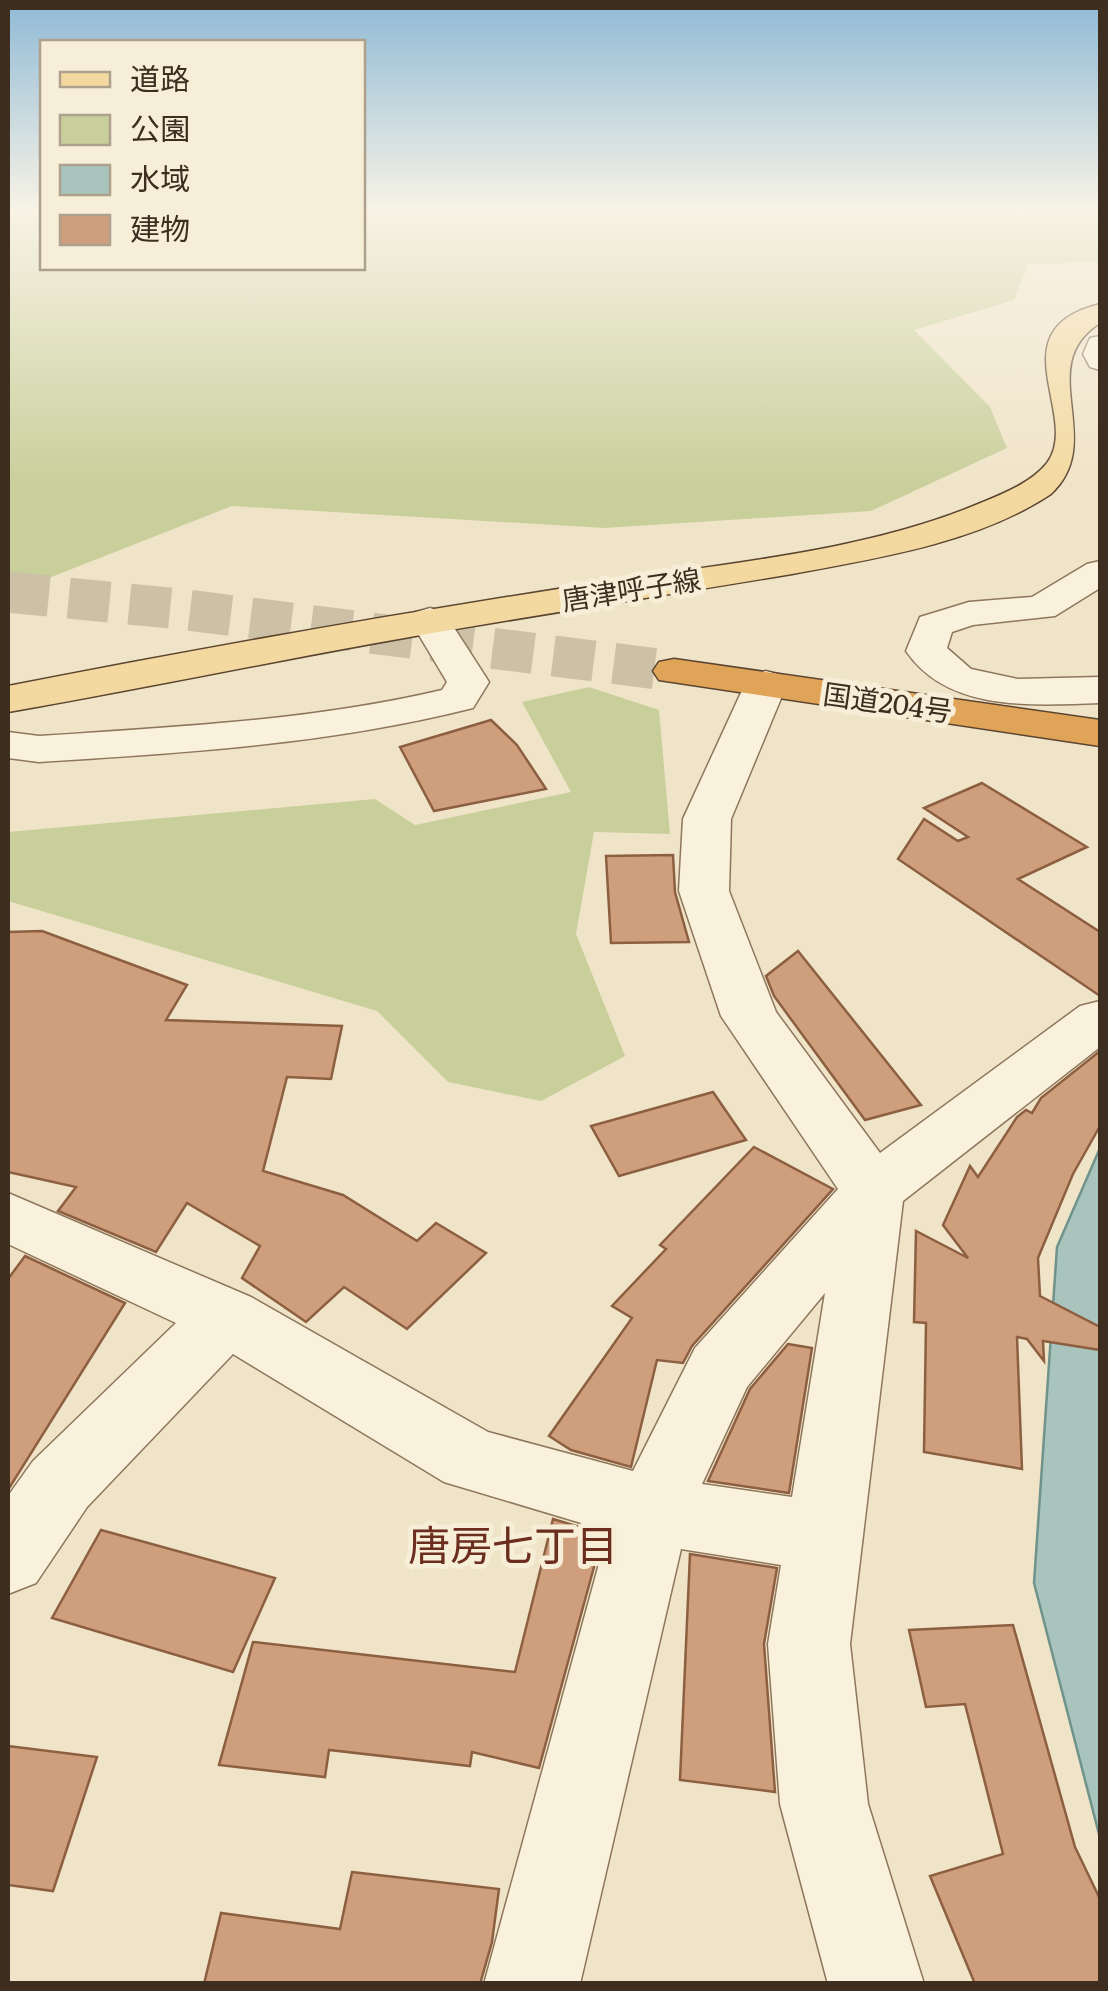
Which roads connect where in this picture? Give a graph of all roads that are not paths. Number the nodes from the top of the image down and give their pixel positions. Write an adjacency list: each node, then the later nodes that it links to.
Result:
1 (1100, 312): 5 (main road, 唐津呼子線)
2 (1100, 344): 3 (street)
3 (1100, 362)
4 (1100, 572): 8 (street)
5 (430, 620): 9 (main road, 唐津呼子線); 11 (street)
6 (674, 671): 7 (highway, 国道204号)
7 (766, 684): 10 (highway, 国道204号); 13 (street)
8 (1100, 690)
9 (8, 698)
10 (1100, 733)
11 (8, 745)
12 (1100, 1019): 13 (street)
13 (873, 1191): 16 (street); 17 (street)
14 (8, 1218): 15 (street)
15 (227, 1316): 16 (street); 18 (street)
16 (652, 1510): 17 (street); 19 (street)
17 (824, 1537): 20 (street)
18 (8, 1558)
19 (532, 1984)
20 (876, 1984)

